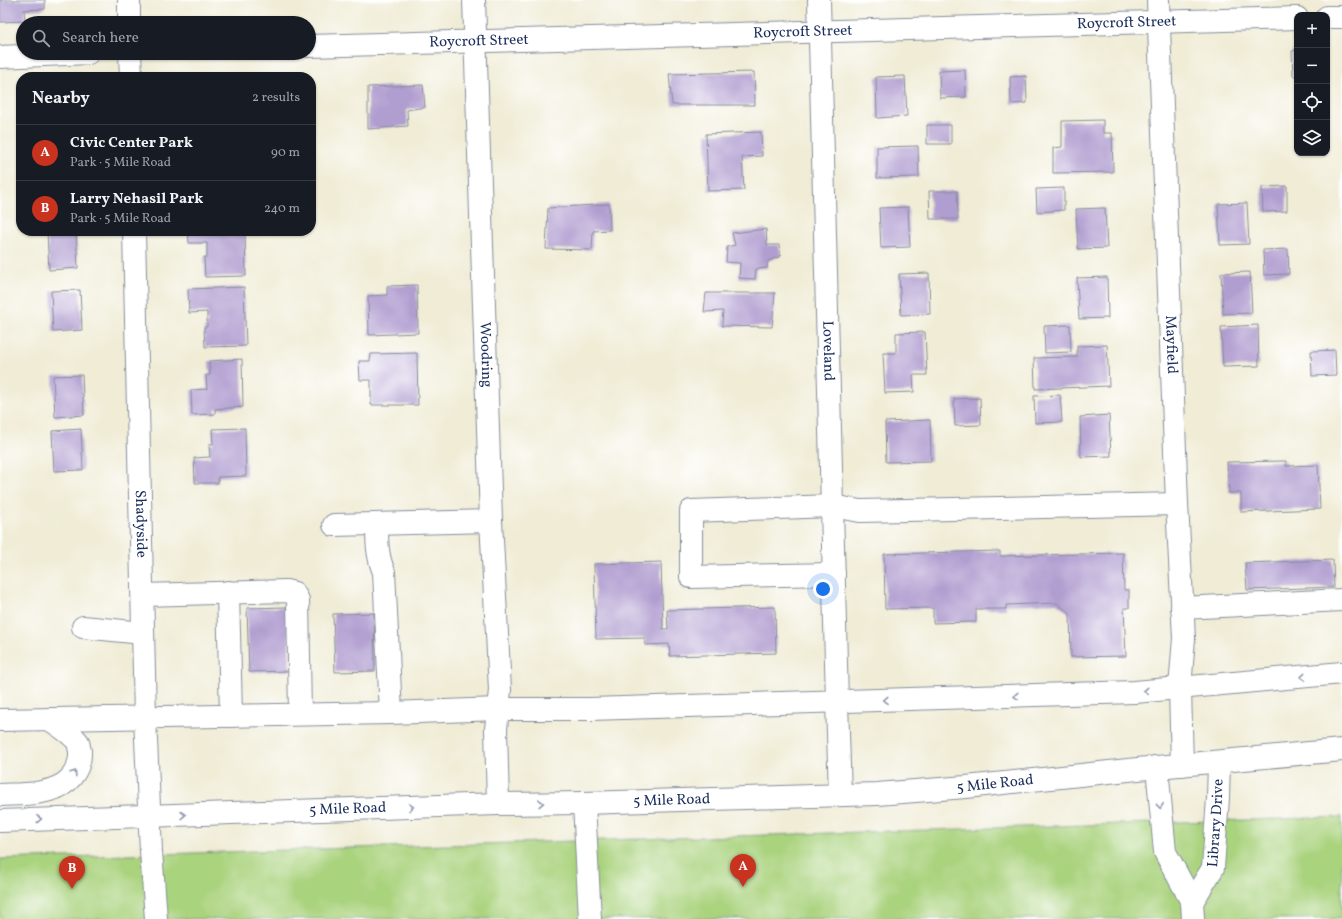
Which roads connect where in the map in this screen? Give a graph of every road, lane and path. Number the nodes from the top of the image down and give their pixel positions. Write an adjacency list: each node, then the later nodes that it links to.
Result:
1 (129, 0): 5 (street)
2 (474, 0): 11 (street, Woodring)
3 (819, 0): 10 (street, Loveland)
4 (1158, 0): 9 (street, Mayfield)
5 (129, 16)
6 (1330, 17): 7 (street)
7 (1342, 17)
8 (1294, 18): 9 (street, Roycroft Street)
9 (1159, 22): 10 (street, Roycroft Street); 18 (street, Mayfield)
10 (820, 32): 11 (street, Roycroft Street); 19 (street, Loveland)
11 (475, 41): 12 (street, Roycroft Street); 20 (street, Woodring)
12 (316, 46)
13 (16, 55): 14 (street)
14 (0, 56)
15 (130, 60): 16 (street)
16 (131, 72)
17 (134, 236): 25 (street, Shadyside)
18 (1177, 504): 19 (street); 27 (street, Mayfield)
19 (832, 506): 23 (street, Loveland); 23 (street)
20 (491, 521): 21 (street); 33 (street, Woodring)
21 (376, 524): 22 (street); 34 (street)
22 (334, 525)
23 (834, 574): 32 (street, Loveland)
24 (228, 592): 25 (street); 35 (street); 36 (street)
25 (142, 594): 29 (street, Shadyside)
26 (1342, 600): 27 (street)
27 (1182, 608): 31 (street, Mayfield)
28 (82, 627): 29 (street)
29 (143, 634): 37 (street, Shadyside)
30 (1342, 673): 31 (street, one-way to 31)
31 (1180, 688): 32 (street, one-way to 32); 42 (street, Mayfield)
32 (837, 702): 33 (street); 45 (street, Loveland)
33 (498, 710): 34 (street); 47 (street, Woodring)
34 (391, 713): 35 (street)
35 (300, 714): 36 (street)
36 (231, 716): 37 (street)
37 (145, 717): 38 (street); 48 (street, Shadyside)
38 (49, 719): 39 (street); 44 (street, one-way to 38)
39 (0, 720)
40 (1342, 750): 41 (street, 5 Mile Road)
41 (1219, 762): 42 (street, 5 Mile Road); 50 (street, Library Drive)
42 (1182, 765): 43 (street, 5 Mile Road)
43 (1157, 767): 45 (street, 5 Mile Road); 50 (street, Library Drive, one-way to 50)
44 (0, 795)
45 (840, 795): 46 (street, 5 Mile Road)
46 (584, 803): 47 (street, 5 Mile Road, one-way to 46); 52 (street)
47 (498, 804): 48 (street, 5 Mile Road, one-way to 47)
48 (150, 816): 49 (street, 5 Mile Road, one-way to 48); 51 (street, Shadyside)
49 (0, 821)
50 (1192, 910)
51 (156, 919)
52 (590, 919)

